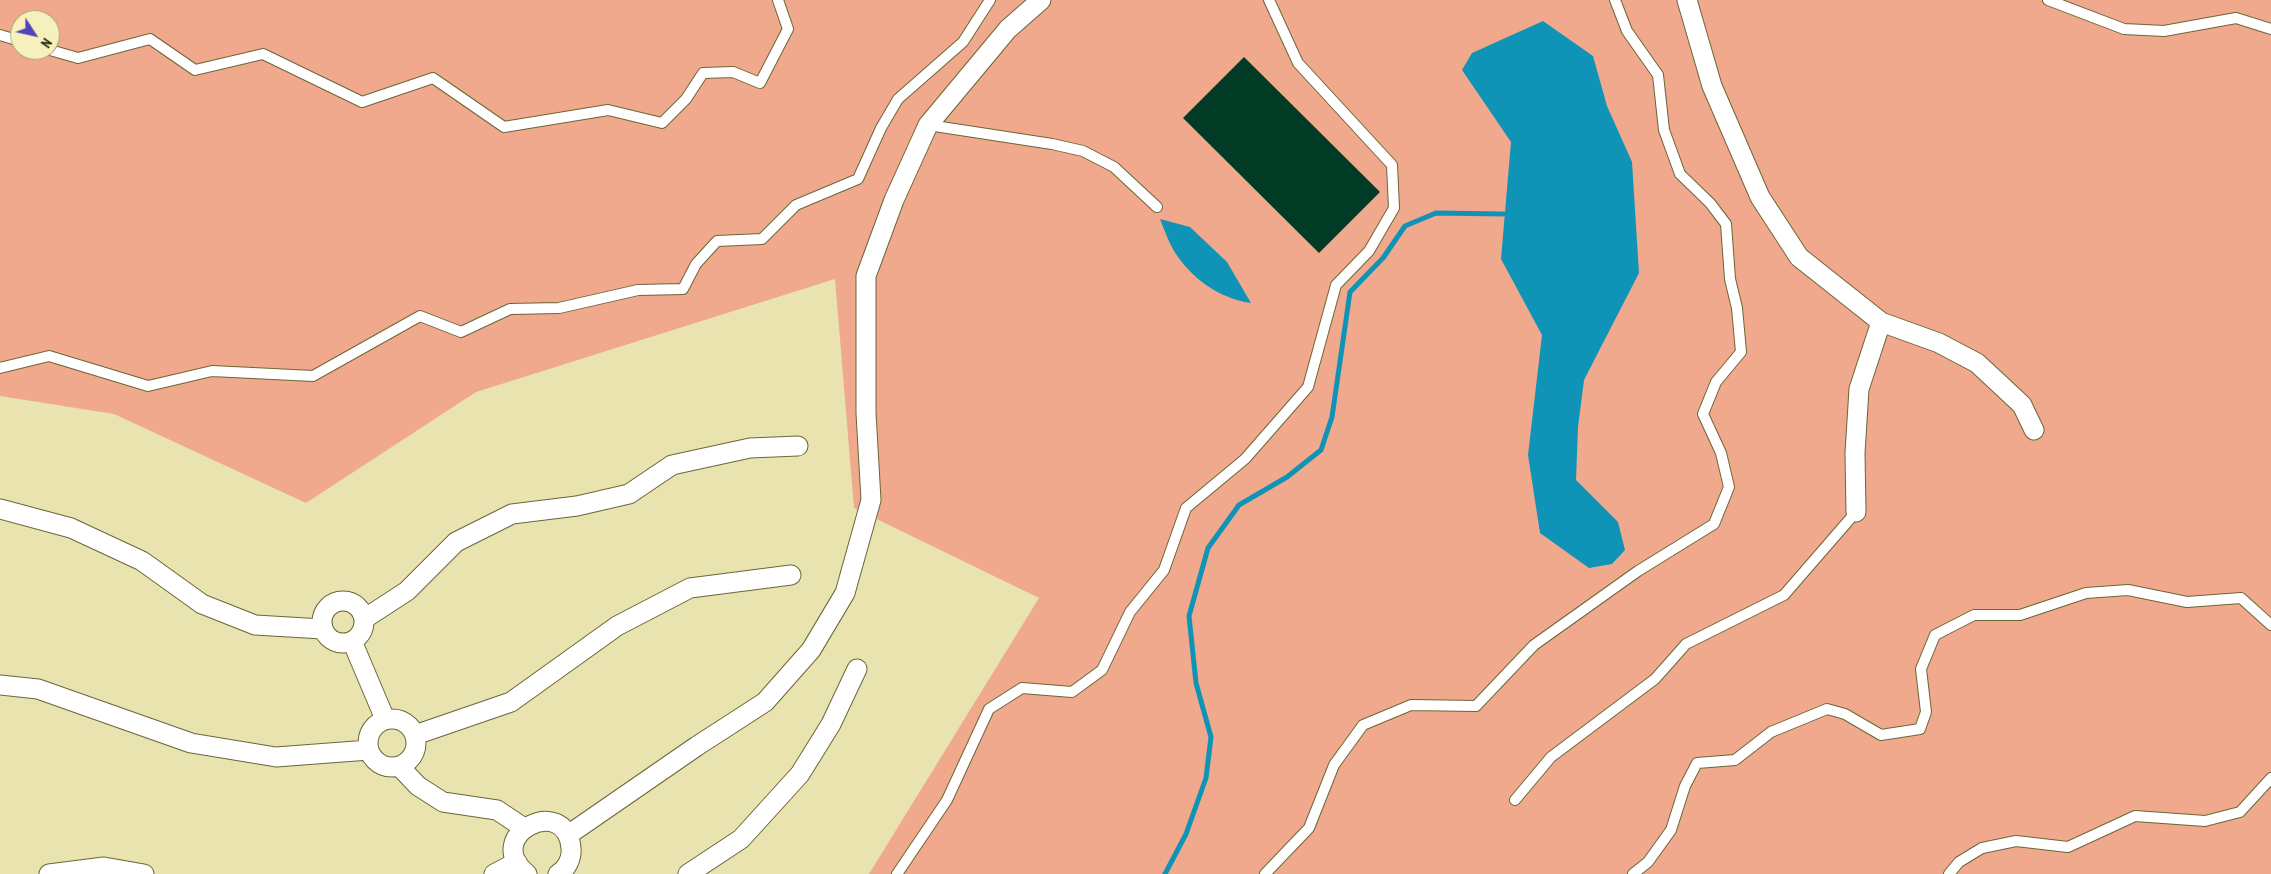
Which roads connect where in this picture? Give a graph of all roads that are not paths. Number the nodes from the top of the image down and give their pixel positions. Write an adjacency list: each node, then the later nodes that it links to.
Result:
1 (778, 0): 9 (lane)
2 (990, 0): 13 (lane)
3 (1041, 0): 10 (street)
4 (1269, 0): 39 (lane)
5 (1615, 0): 40 (lane)
6 (1687, 0): 12 (street)
7 (2048, 0): 8 (lane)
8 (2271, 29)
9 (60, 53)
10 (928, 125): 11 (lane); 32 (street)
11 (1157, 207)
12 (1881, 322): 14 (street); 17 (street)
13 (0, 368)
14 (2034, 430)
15 (798, 446): 19 (street)
16 (0, 509): 21 (street)
17 (1856, 512): 30 (lane)
18 (791, 575): 26 (street)
19 (364, 620): 21 (street); 22 (street)
20 (2271, 625): 41 (lane)
21 (323, 629): 22 (street)
22 (352, 641): 25 (street)
23 (857, 669): 38 (street)
24 (0, 685): 27 (street)
25 (385, 719): 26 (street); 27 (street)
26 (415, 735): 28 (street)
27 (369, 750): 28 (street)
28 (398, 766): 31 (street)
29 (2271, 778): 42 (lane)
30 (1515, 800)
31 (524, 828): 32 (street); 33 (street)
32 (568, 835): 34 (street)
33 (522, 868): 37 (street)
34 (561, 873)
35 (50, 874): 36 (street)
36 (144, 874)
37 (494, 874)
38 (688, 874)
39 (897, 874)
40 (1265, 874)
41 (1633, 874)
42 (1949, 874)

